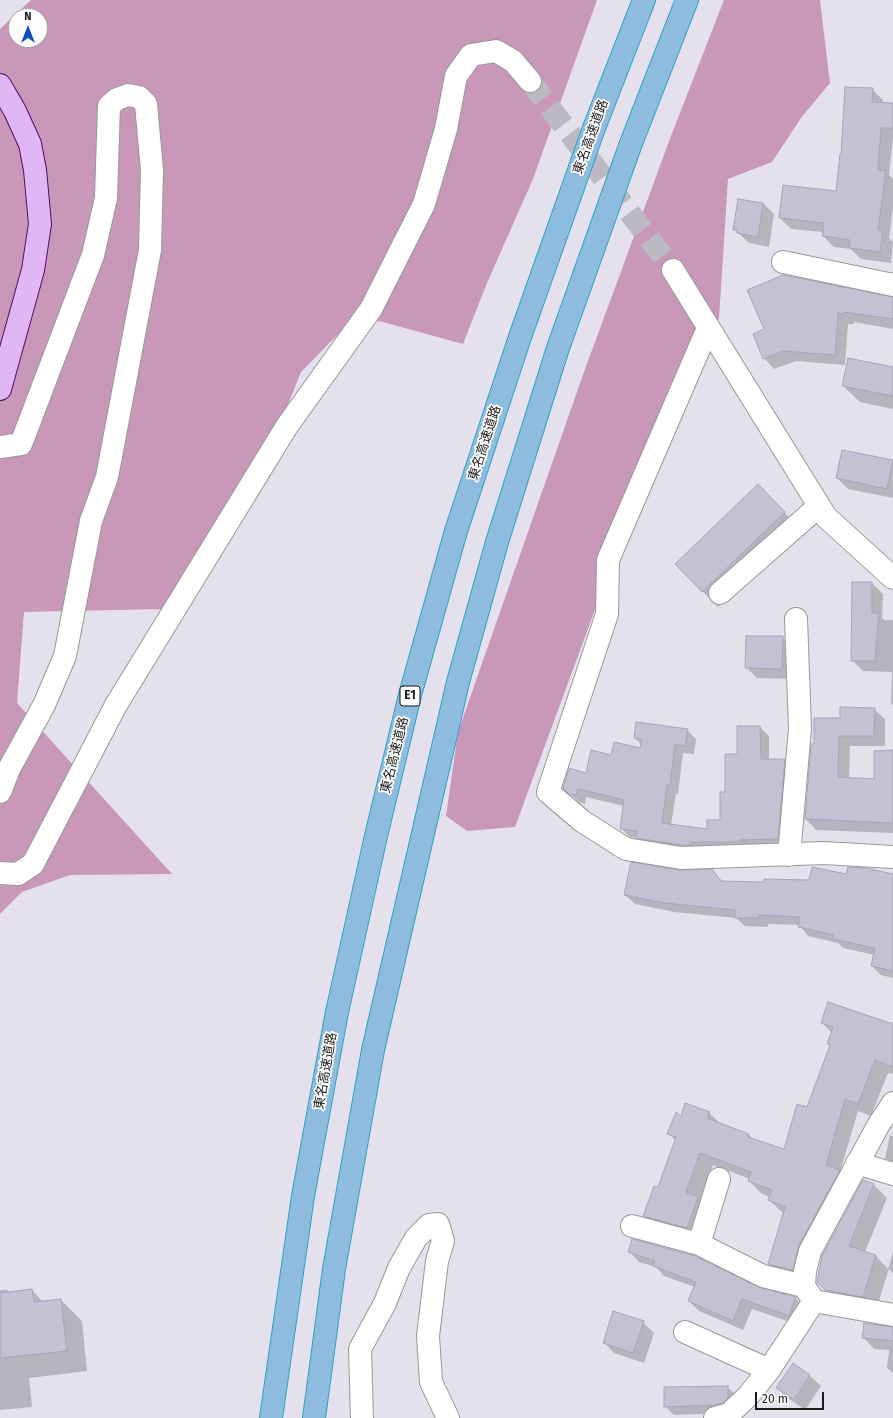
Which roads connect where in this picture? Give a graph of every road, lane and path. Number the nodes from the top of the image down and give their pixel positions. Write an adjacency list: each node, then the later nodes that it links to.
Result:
1 (644, 0): 29 (highway, 東名高速道路 / E1)
2 (687, 0): 30 (highway)
3 (530, 81): 18 (street)
4 (0, 85): 9 (street)
5 (783, 262): 7 (street)
6 (673, 270): 8 (street)
7 (893, 285)
8 (708, 328): 11 (street); 16 (street)
9 (0, 389)
10 (0, 447): 15 (street)
11 (819, 506): 12 (street); 13 (street)
12 (893, 578)
13 (720, 593)
14 (796, 619): 16 (street)
15 (0, 792)
16 (790, 855): 17 (street)
17 (893, 857)
18 (0, 873)
19 (893, 1103): 20 (street)
20 (858, 1163): 21 (street); 25 (street)
21 (893, 1174)
22 (719, 1179): 24 (street)
23 (632, 1226): 24 (street)
24 (699, 1244): 25 (street)
25 (809, 1294): 26 (street); 28 (street)
26 (893, 1315)
27 (685, 1332): 28 (street)
28 (769, 1370): 33 (street)
29 (271, 1418)
30 (314, 1418)
31 (362, 1418): 32 (street)
32 (448, 1418)
33 (715, 1418)

